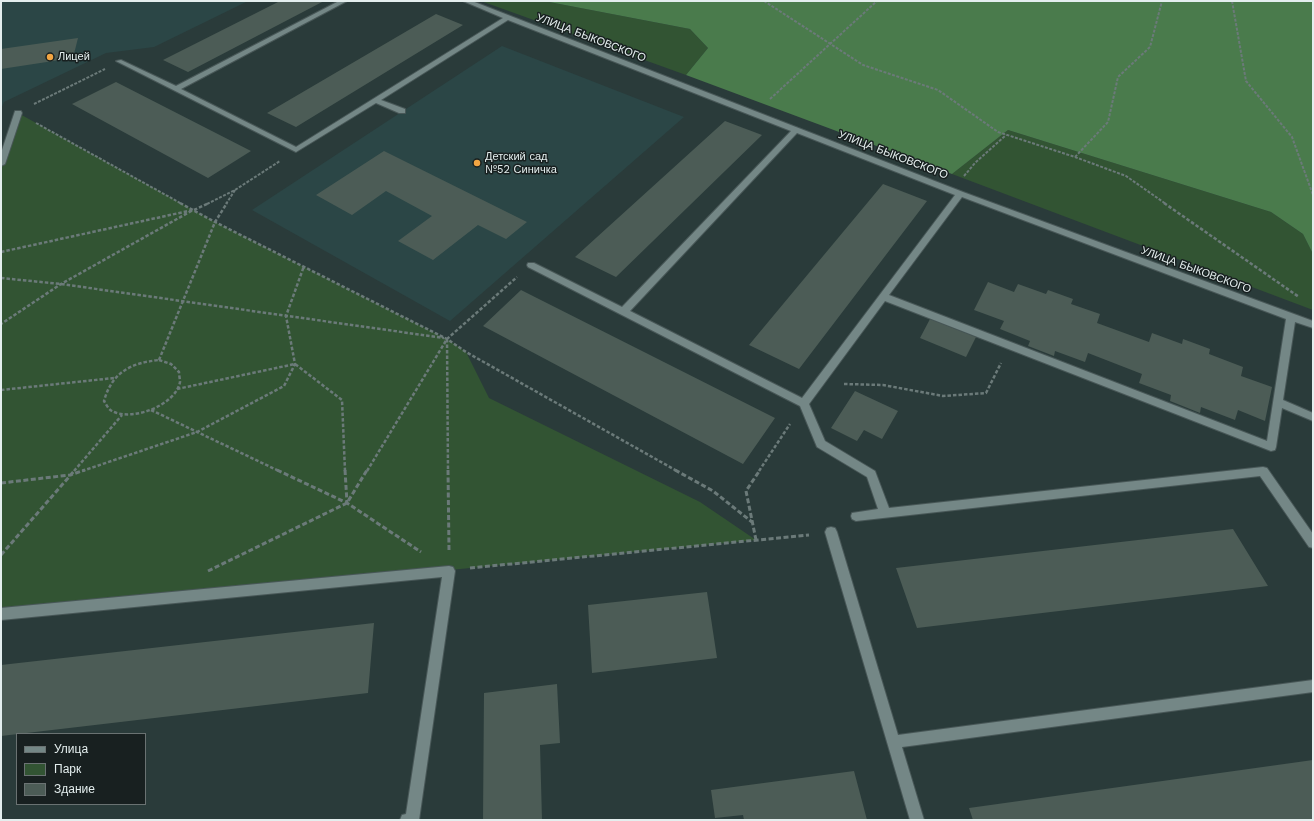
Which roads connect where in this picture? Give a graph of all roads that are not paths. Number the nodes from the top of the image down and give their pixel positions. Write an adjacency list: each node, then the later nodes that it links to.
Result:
1 (344, 1): 5 (street)
2 (466, 1): 3 (street, УЛИЦА БЫКОВСКОГО)
3 (508, 17): 6 (street); 9 (street, УЛИЦА БЫКОВСКОГО)
4 (120, 61): 5 (street)
5 (176, 89): 6 (street)
6 (376, 100): 7 (street)
7 (402, 111)
8 (18, 113): 10 (street)
9 (796, 130): 11 (street, УЛИЦА БЫКОВСКОГО); 14 (street)
10 (1, 164)
11 (956, 192): 13 (street); 15 (street, УЛИЦА БЫКОВСКОГО)
12 (531, 265): 14 (street)
13 (884, 297): 17 (street); 18 (street)
14 (623, 312): 18 (street)
15 (1291, 317): 16 (street, УЛИЦА БЫКОВСКОГО); 17 (street)
16 (1313, 325)
17 (1278, 402): 19 (street)
18 (804, 403): 20 (street)
19 (1313, 417)
20 (884, 513): 21 (street); 23 (street)
21 (856, 516)
22 (831, 532): 26 (street)
23 (1313, 543)
24 (1, 614): 27 (street)
25 (1313, 686): 26 (street)
26 (894, 742): 28 (street)
27 (410, 820)
28 (918, 820)

